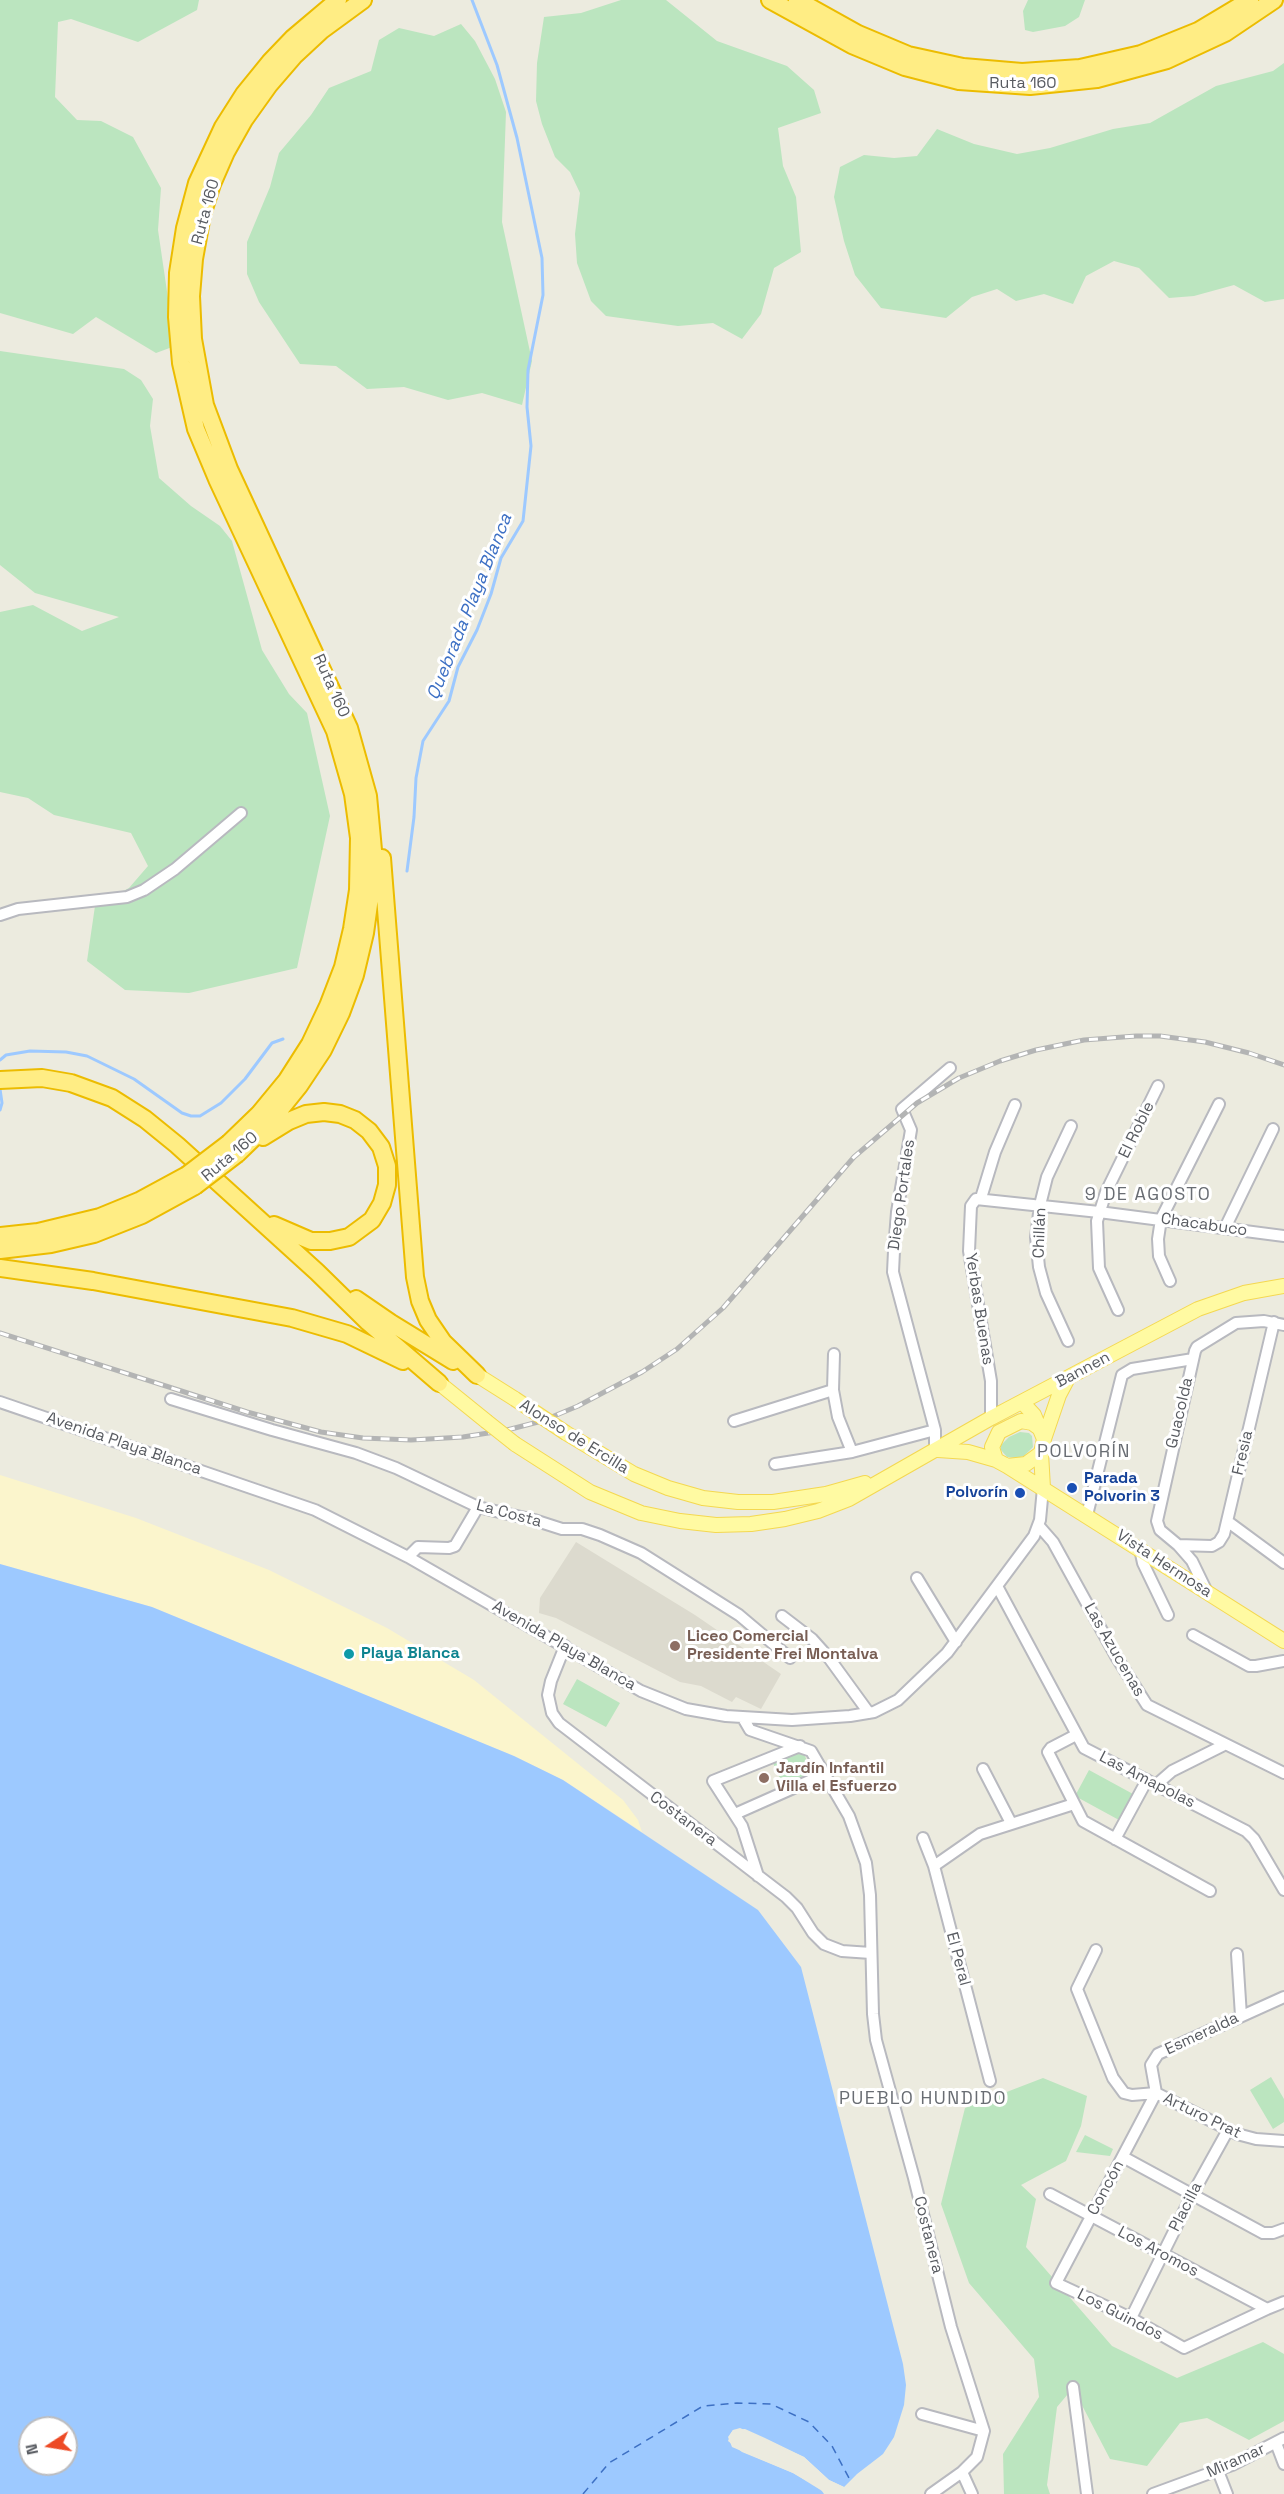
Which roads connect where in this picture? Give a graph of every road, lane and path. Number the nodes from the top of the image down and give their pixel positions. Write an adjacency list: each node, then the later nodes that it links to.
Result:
1 (338, 0): 17 (highway, Ruta 160)
2 (363, 0): 7 (highway, Ruta 160)
3 (770, 0): 6 (highway, Ruta 160)
4 (797, 0): 5 (highway, Ruta 160)
5 (1250, 0)
6 (1274, 0)
7 (368, 796): 17 (highway, Ruta 160); 39 (highway)
8 (241, 813): 9 (street)
9 (0, 915)
10 (950, 1068): 48 (street, Diego Portales)
11 (0, 1080): 22 (highway)
12 (1158, 1086): 21 (street, El Roble)
13 (1219, 1104): 23 (street)
14 (1015, 1105): 19 (street, Yerbas Buenas)
15 (1071, 1126): 20 (street, Chillán)
16 (1273, 1129): 26 (street)
17 (233, 1148): 18 (highway, Ruta 160, bridge); 22 (highway)
18 (191, 1180): 25 (highway, Ruta 160); 29 (highway, Ruta 160)
19 (981, 1198): 20 (street, Chacabuco); 46 (street, Yerbas Buenas)
20 (1040, 1205): 21 (street, Chacabuco); 36 (street, Chillán)
21 (1099, 1212): 23 (street, Chacabuco); 34 (street, El Roble)
22 (253, 1215): 31 (highway)
23 (1161, 1219): 26 (street, Chacabuco); 32 (street)
24 (0, 1226): 25 (highway)
25 (59, 1228): 27 (highway, Ruta 160)
26 (1225, 1228): 28 (street, Chacabuco)
27 (0, 1236)
28 (1284, 1236)
29 (0, 1250)
30 (0, 1268): 41 (highway)
31 (317, 1272): 39 (highway); 41 (highway)
32 (1170, 1281)
33 (1284, 1286): 40 (main road, Bannen)
34 (1118, 1310)
35 (1279, 1323): 38 (street); 60 (street, Fresia)
36 (1068, 1341)
37 (834, 1354): 42 (street)
38 (1193, 1359): 59 (street); 62 (street, Guacolda)
39 (477, 1375): 56 (main road, Alonso de Ercilla, bridge)
40 (1068, 1378): 45 (main road, Bannen); 49 (main road)
41 (439, 1383): 56 (main road, bridge)
42 (833, 1390): 47 (street); 52 (street)
43 (171, 1399): 58 (street, La Costa)
44 (0, 1402): 64 (street, Avenida Playa Blanca)
45 (1022, 1402): 46 (main road, Bannen); 49 (main road)
46 (991, 1419): 50 (main road); 51 (main road, Bannen)
47 (734, 1421)
48 (935, 1430): 51 (street, Diego Portales); 52 (street)
49 (1041, 1434): 50 (main road); 53 (main road)
50 (992, 1444): 54 (main road)
51 (935, 1450): 54 (main road, Vista Hermosa); 56 (main road, Bannen)
52 (852, 1452): 55 (street)
53 (1041, 1453): 54 (main road); 57 (main road)
54 (1002, 1463): 57 (main road, Vista Hermosa)
55 (775, 1464)
56 (889, 1474)
57 (1043, 1488): 59 (main road, Vista Hermosa); 61 (street, Avenida Playa Blanca)
58 (478, 1508): 64 (street); 75 (street, La Costa)
59 (1087, 1515): 63 (main road, Vista Hermosa)
60 (1227, 1521): 62 (street, Fresia); 65 (street)
61 (1039, 1526): 67 (street, Avenida Playa Blanca); 80 (street, Las Azucenas)
62 (1178, 1545): 68 (street, Guacolda)
63 (1140, 1549): 68 (main road, Vista Hermosa); 69 (street)
64 (408, 1557): 74 (street, Avenida Playa Blanca)
65 (1284, 1563)
66 (917, 1578): 73 (street)
67 (997, 1586): 73 (street, Avenida Playa Blanca); 79 (street, Las Amapolas)
68 (1208, 1592): 72 (main road, Vista Hermosa)
69 (1168, 1615)
70 (782, 1616): 77 (street)
71 (1193, 1635): 76 (street)
72 (1284, 1641)
73 (956, 1642): 77 (street, Avenida Playa Blanca)
74 (565, 1646): 78 (street, Avenida Playa Blanca); 92 (street, Costanera)
75 (790, 1658)
76 (1284, 1661)
77 (869, 1713): 78 (street, Avenida Playa Blanca)
78 (743, 1718): 81 (street, Costanera)
79 (1076, 1735): 85 (street, Las Amapolas); 86 (street)
80 (1224, 1745): 83 (street, Las Azucenas); 85 (street)
81 (800, 1746): 84 (street, Costanera); 87 (street)
82 (983, 1769): 88 (street)
83 (1284, 1773)
84 (825, 1774): 87 (street); 96 (street, Costanera)
85 (1151, 1782): 90 (street); 93 (street, Las Amapolas)
86 (1074, 1804): 88 (street); 90 (street)
87 (735, 1814): 92 (street)
88 (1011, 1824): 91 (street)
89 (923, 1838): 91 (street, El Peral)
90 (1114, 1839): 94 (street)
91 (934, 1866): 100 (street, El Peral)
92 (758, 1876): 96 (street, Costanera)
93 (1284, 1890)
94 (1210, 1891)
95 (1096, 1950): 101 (street)
96 (871, 1953): 116 (street, Costanera)
97 (1237, 1954): 99 (street)
98 (1284, 1997): 99 (street, Esmeralda)
99 (1241, 2016): 101 (street, Esmeralda)
100 (990, 2081)
101 (1156, 2093): 102 (street, Arturo Prat); 104 (street, Concón)
102 (1228, 2130): 103 (street, Arturo Prat); 105 (street, Placilla)
103 (1284, 2141)
104 (1123, 2157): 105 (street); 107 (street, Concón)
105 (1192, 2193): 108 (street); 109 (street, Placilla)
106 (1050, 2194): 107 (street, Los Aromos)
107 (1090, 2217): 109 (street, Los Aromos); 110 (street, Concón)
108 (1284, 2229)
109 (1162, 2255): 112 (street, Los Aromos); 113 (street, Placilla)
110 (1056, 2283): 113 (street, Los Guindos)
111 (1284, 2302): 112 (street)
112 (1267, 2309): 113 (street, Los Guindos)
113 (1131, 2318)
114 (1073, 2387): 123 (street)
115 (922, 2414): 116 (street)
116 (984, 2431): 120 (street)
117 (1280, 2441): 118 (street); 119 (street, Miramar)
118 (1284, 2464)
119 (1218, 2471): 124 (street, Miramar); 125 (street)
120 (962, 2472): 121 (street); 122 (street)
121 (931, 2494)
122 (972, 2494)
123 (1087, 2494)
124 (1153, 2494)
125 (1227, 2494)

